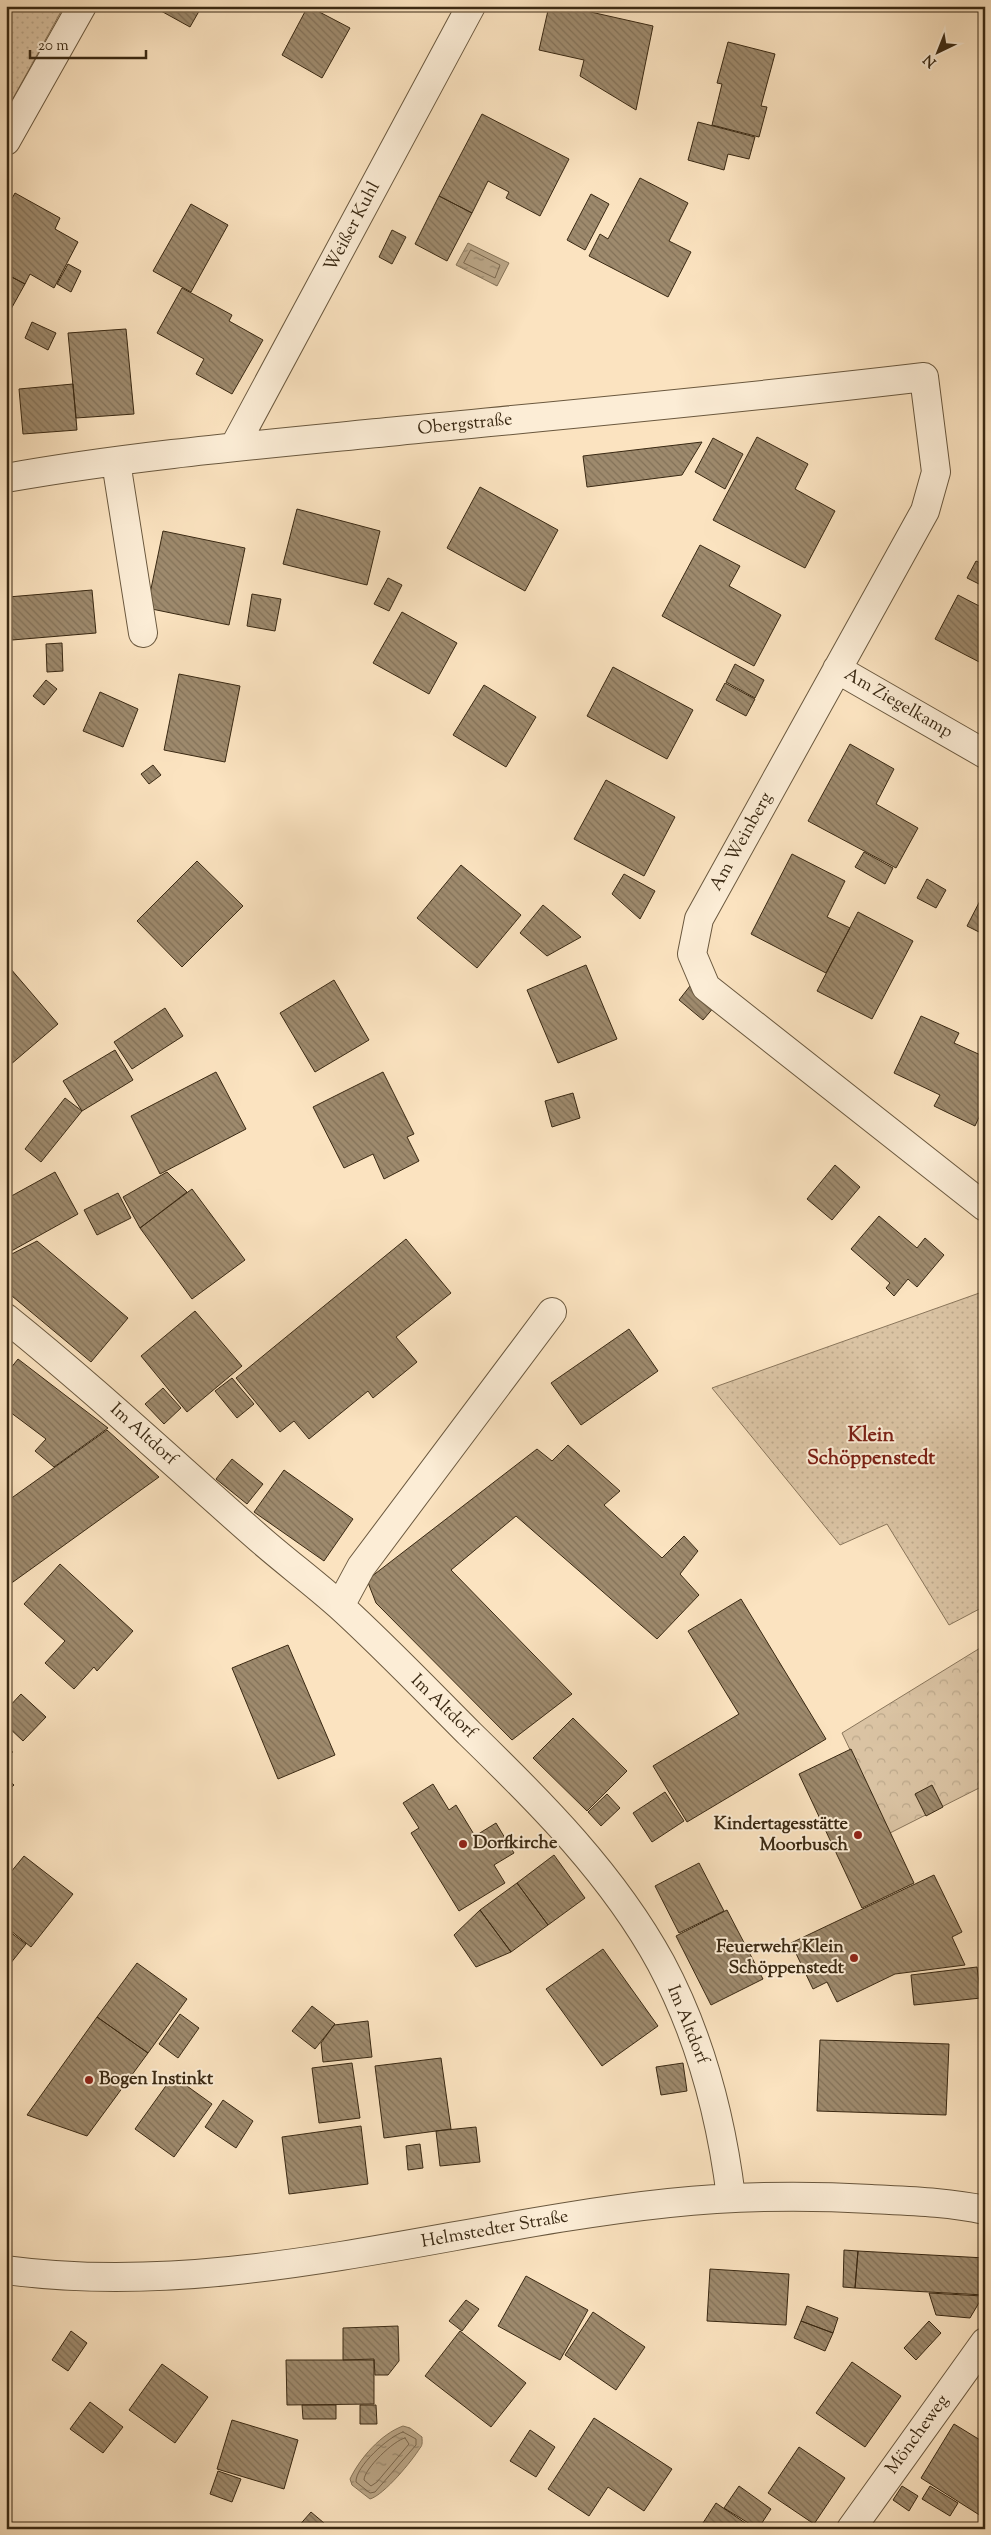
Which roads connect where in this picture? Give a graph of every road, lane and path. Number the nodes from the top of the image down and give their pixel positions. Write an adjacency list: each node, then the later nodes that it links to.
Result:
1 (82, 6): 3 (street)
2 (471, 6): 5 (street, Weißer Kuhl)
3 (6, 141)
4 (924, 377): 5 (street, Obergstraße); 9 (street, Am Weinberg)
5 (234, 447): 6 (street, Obergstraße)
6 (116, 462): 7 (street, Obergstraße); 8 (street)
7 (6, 478)
8 (143, 632)
9 (837, 670): 10 (street, Am Ziegelkamp); 11 (street, Am Weinberg)
10 (985, 754)
11 (985, 1207)
12 (552, 1312): 14 (street)
13 (6, 1318): 14 (street, Im Altdorf)
14 (340, 1606): 15 (street, Im Altdorf)
15 (731, 2198): 16 (street, Helmstedter Straße); 17 (street, Helmstedter Straße)
16 (985, 2210)
17 (6, 2270)
18 (985, 2342): 19 (street, Möncheweg)
19 (852, 2529)

